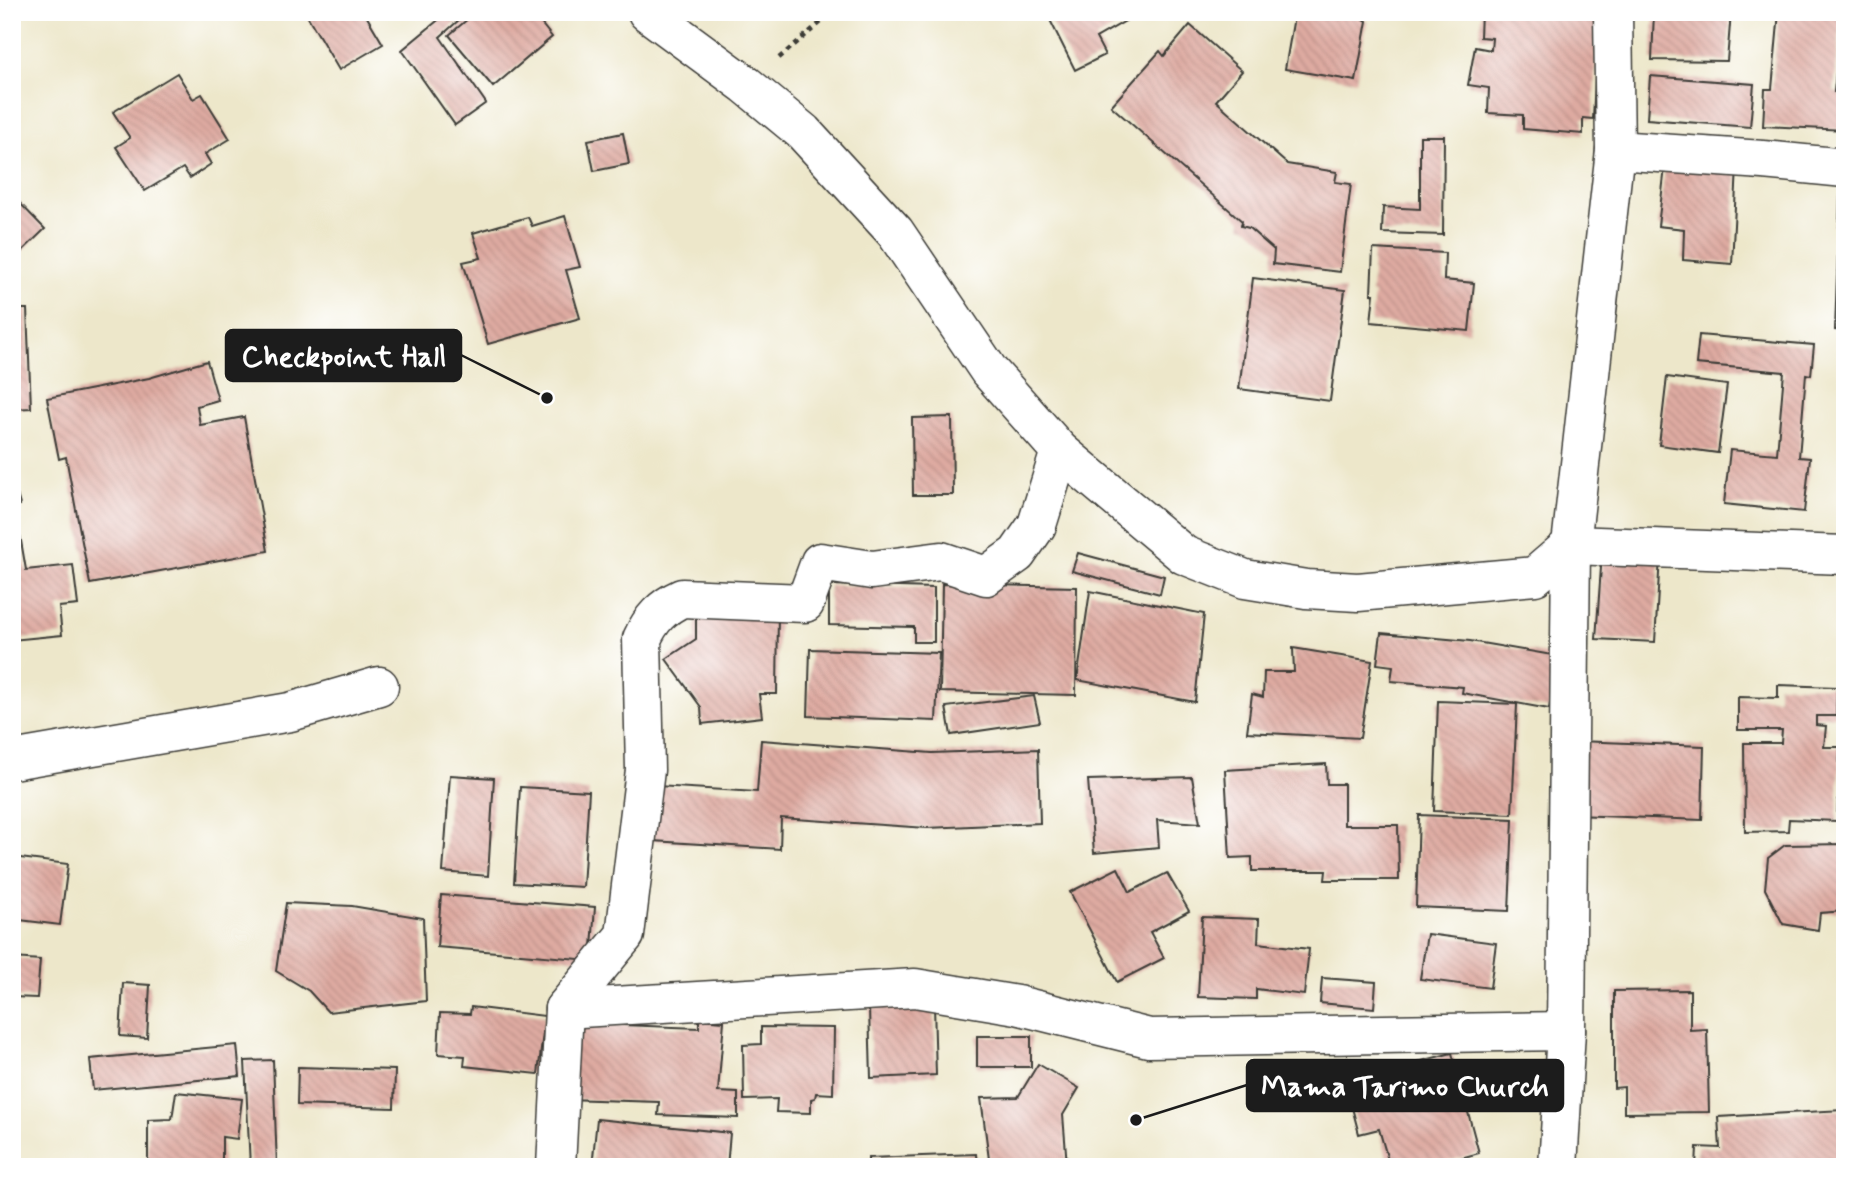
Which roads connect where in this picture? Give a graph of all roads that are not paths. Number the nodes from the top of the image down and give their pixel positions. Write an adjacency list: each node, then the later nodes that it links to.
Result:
1 (647, 12): 5 (street)
2 (1613, 12): 3 (street)
3 (1615, 150): 4 (street); 6 (street)
4 (1845, 167)
5 (1060, 451): 6 (street); 10 (street)
6 (1571, 545): 7 (street); 11 (street)
7 (1845, 555)
8 (379, 686): 9 (street)
9 (12, 760)
10 (564, 1009): 11 (street); 12 (street)
11 (1566, 1031): 13 (street)
12 (556, 1167)
13 (1558, 1167)

